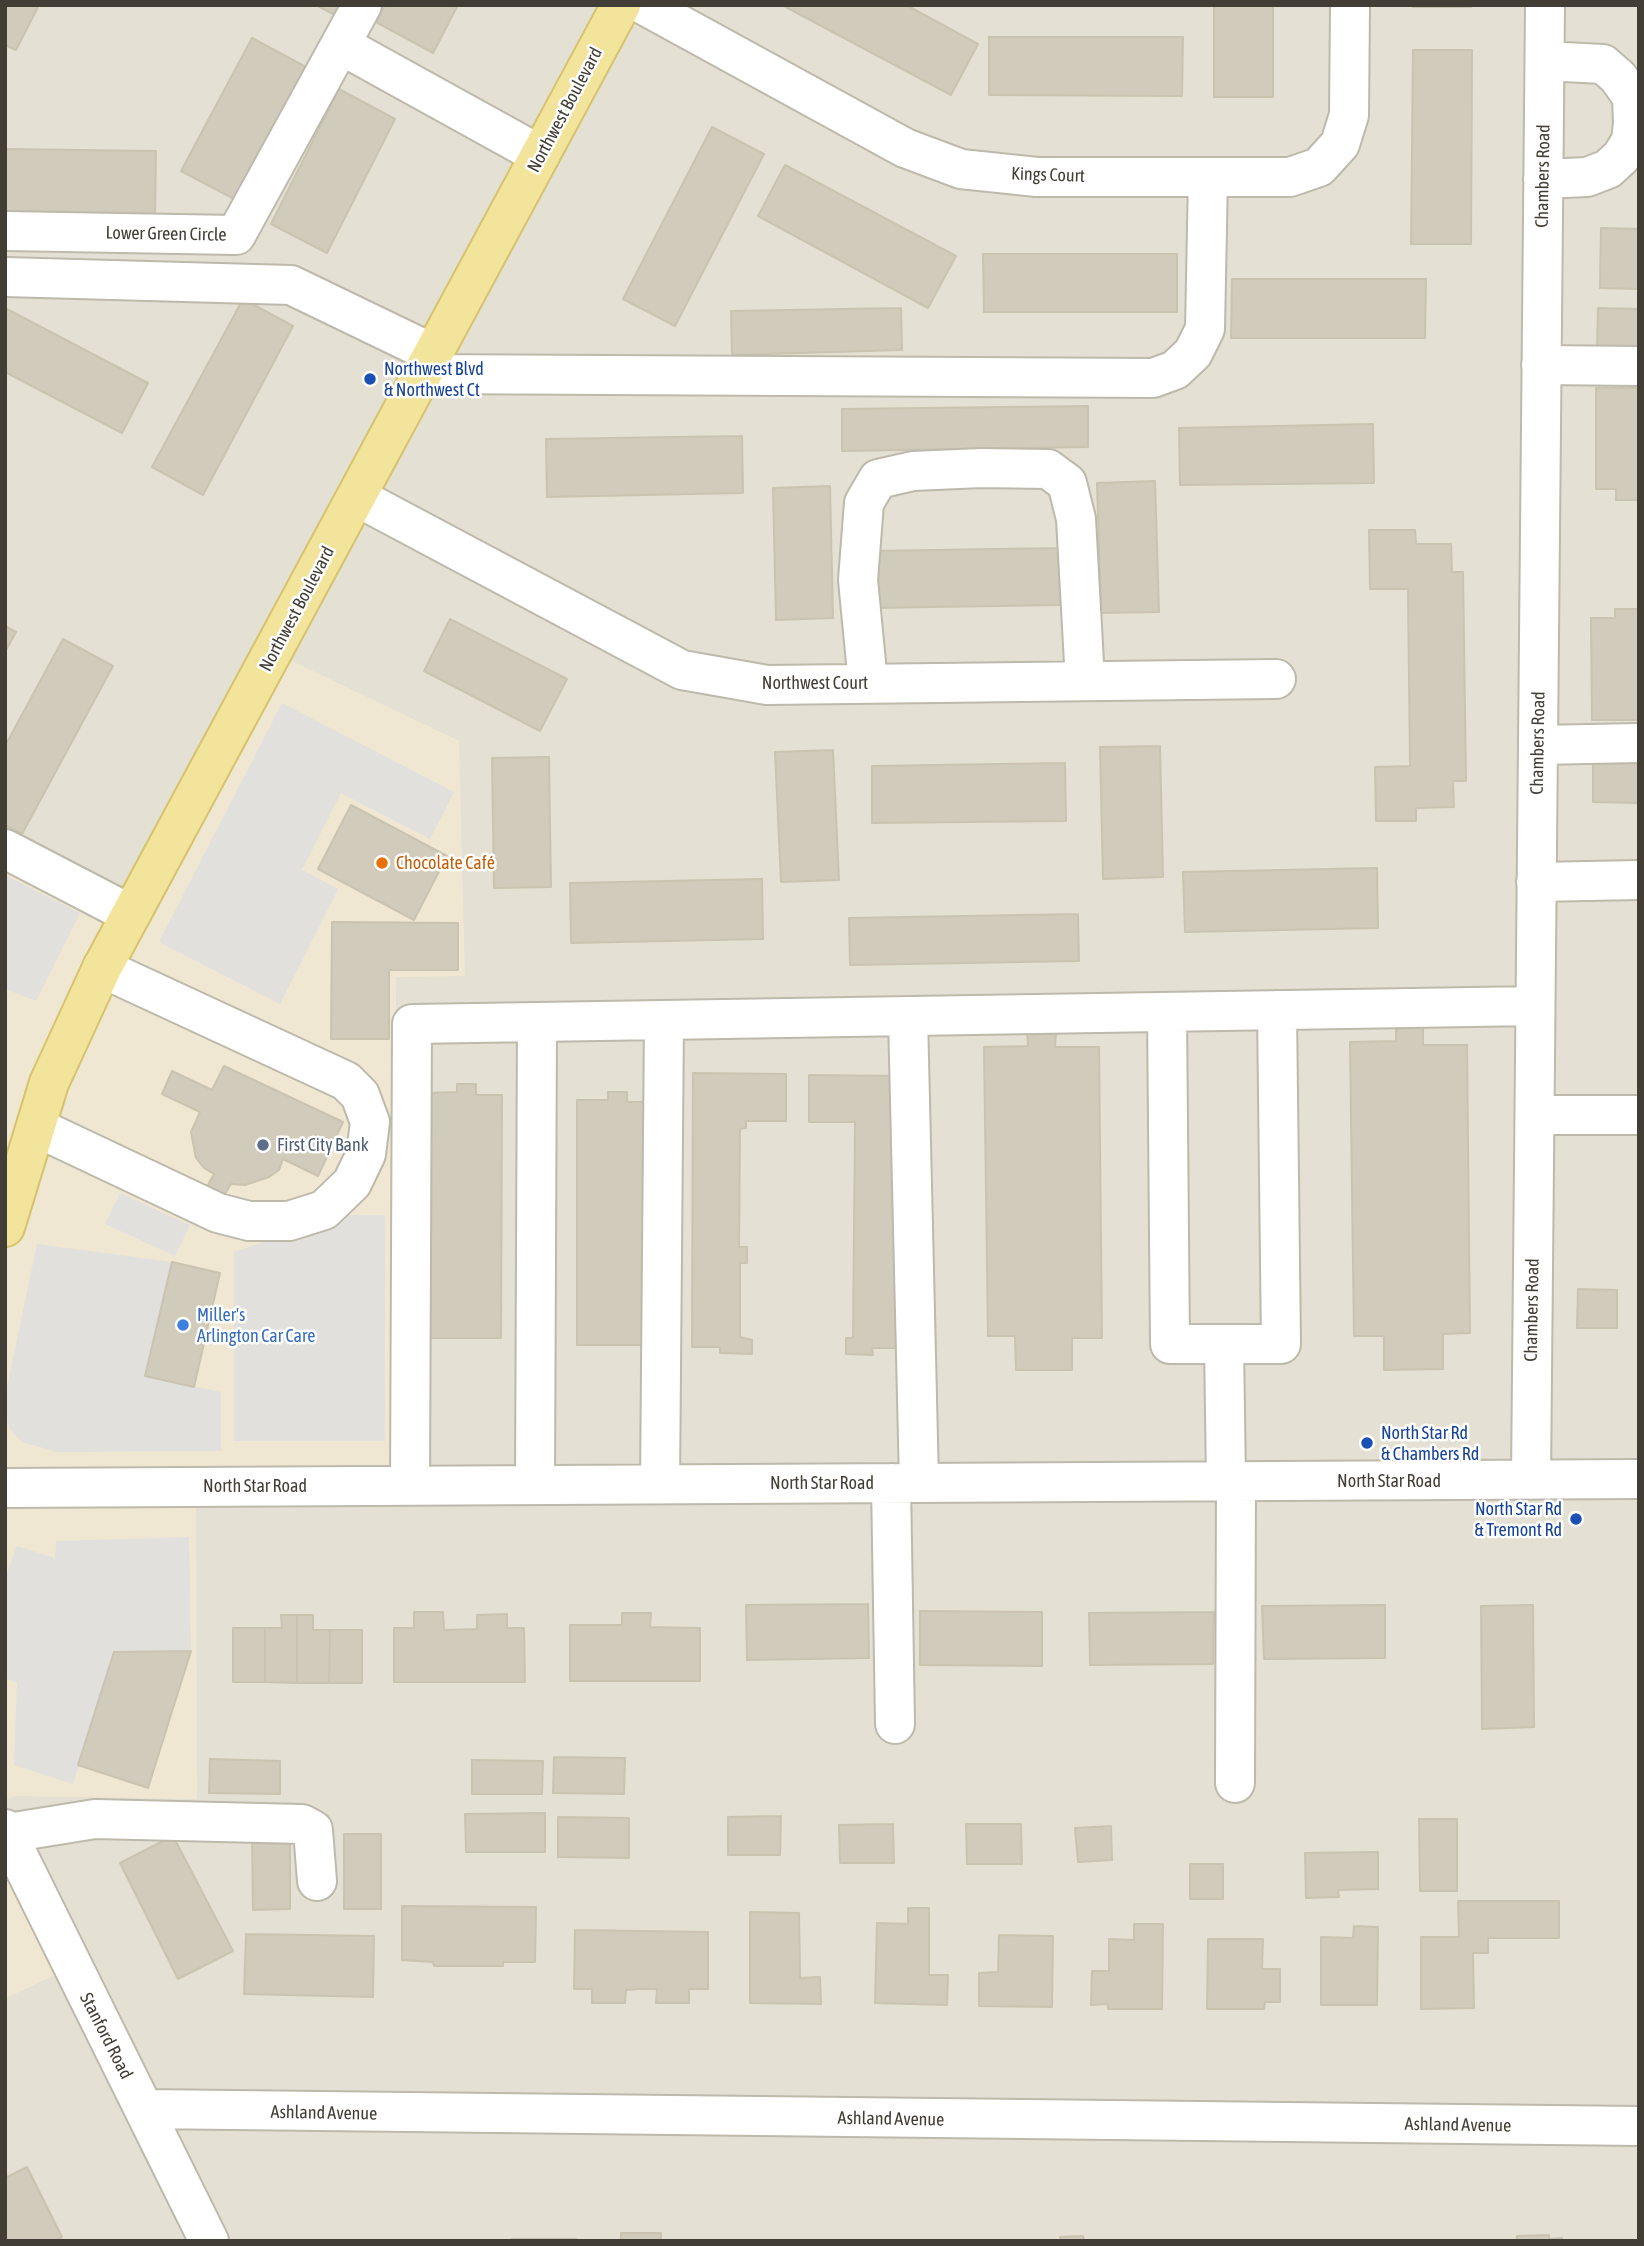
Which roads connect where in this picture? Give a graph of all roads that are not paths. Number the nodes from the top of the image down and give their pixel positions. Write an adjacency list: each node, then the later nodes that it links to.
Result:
1 (362, 5): 6 (street, Lower Green Circle)
2 (621, 5): 8 (main road, Northwest Boulevard)
3 (644, 5): 9 (street, Kings Court)
4 (1350, 5): 9 (street, Kings Court)
5 (1545, 5): 7 (street, Chambers Road)
6 (341, 45): 8 (street); 11 (street, Lower Green Circle)
7 (1545, 61): 10 (street, Chambers Road); 10 (street)
8 (540, 155): 13 (main road, Northwest Boulevard)
9 (1208, 177): 13 (street)
10 (1544, 179): 14 (street, Chambers Road)
11 (5, 231)
12 (5, 277): 13 (street)
13 (429, 364): 16 (main road, Northwest Boulevard)
14 (1541, 365): 15 (street); 21 (street, Chambers Road)
15 (1639, 366)
16 (357, 497): 19 (street, Northwest Court); 25 (main road, Northwest Boulevard)
17 (1276, 679): 18 (street, Northwest Court)
18 (1085, 681): 19 (street, Northwest Court); 19 (street)
19 (868, 683)
20 (1639, 743): 21 (street)
21 (1538, 745): 24 (street, Chambers Road)
22 (5, 849): 25 (street)
23 (1639, 880): 24 (street)
24 (1536, 882): 27 (street, Chambers Road)
25 (130, 914): 26 (main road, Northwest Boulevard)
26 (102, 968): 35 (main road, Northwest Boulevard); 35 (street)
27 (1535, 1006): 28 (street); 33 (street, Chambers Road)
28 (1277, 1010): 29 (street); 37 (street)
29 (1167, 1012): 30 (street); 37 (street)
30 (908, 1016): 31 (street); 41 (street)
31 (664, 1020): 32 (street); 42 (street)
32 (537, 1023): 43 (street); 44 (street)
33 (1535, 1115): 34 (street); 39 (street, Chambers Road)
34 (1639, 1115)
35 (36, 1127): 36 (main road, Northwest Boulevard)
36 (5, 1227)
37 (1224, 1344): 40 (street)
38 (1639, 1479): 39 (street, North Star Road)
39 (1531, 1480): 40 (street, North Star Road)
40 (1231, 1481): 41 (street, North Star Road); 47 (street)
41 (905, 1483): 42 (street, North Star Road); 46 (street)
42 (660, 1484): 44 (street, North Star Road)
43 (410, 1485): 44 (street, North Star Road); 45 (street, North Star Road)
44 (535, 1485)
45 (5, 1488)
46 (895, 1724)
47 (1235, 1783)
48 (6, 1831): 49 (street); 50 (street, Stanford Road)
49 (317, 1881)
50 (144, 2109): 51 (street, Ashland Avenue); 52 (street, Stanford Road)
51 (1639, 2126)
52 (209, 2241)

